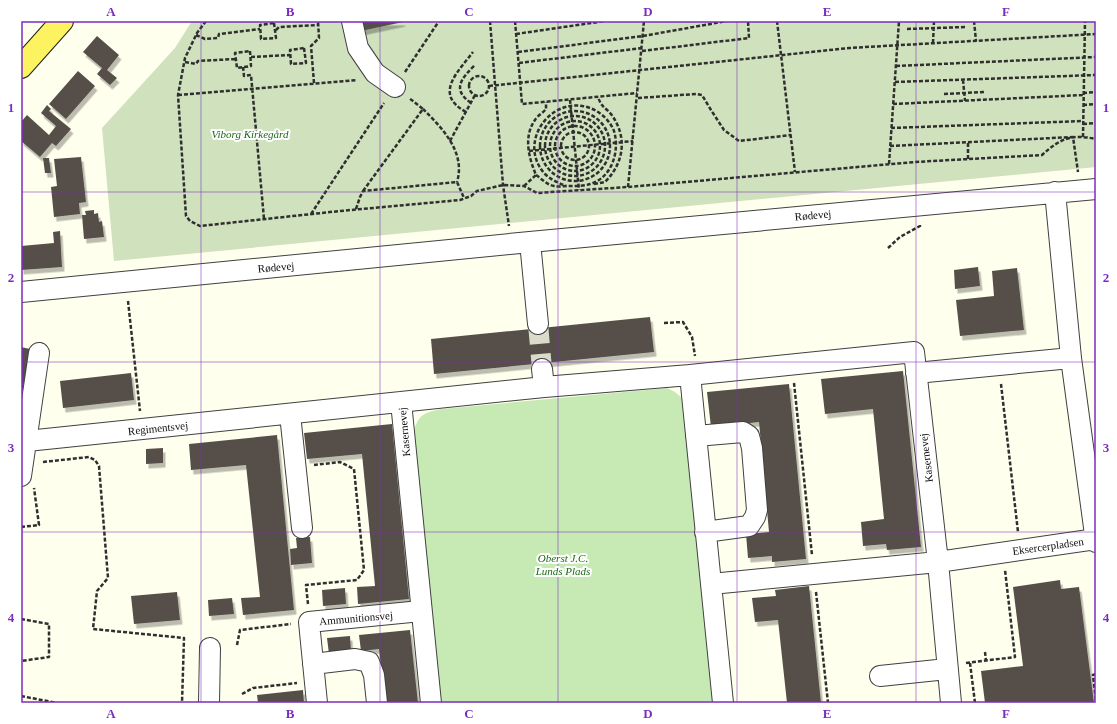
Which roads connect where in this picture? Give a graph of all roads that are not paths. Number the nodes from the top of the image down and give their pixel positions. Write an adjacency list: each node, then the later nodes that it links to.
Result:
1 (62, 21): 3 (main road)
2 (352, 21): 4 (street)
3 (21, 67)
4 (395, 87)
5 (1088, 190): 6 (street, Rødevej)
6 (1055, 192): 7 (street, Rødevej); 11 (street, Eksercerpladsen)
7 (521, 243): 8 (street, Rødevej); 9 (street)
8 (21, 292)
9 (538, 324)
10 (39, 353): 17 (street)
11 (1071, 358): 12 (street); 21 (street, Eksercerpladsen)
12 (916, 373): 13 (street, Kasernevej); 22 (street, Kasernevej)
13 (694, 374): 14 (street, Kasernevej); 16 (street)
14 (401, 402): 15 (street, Regimentsvej); 24 (street, Kasernevej)
15 (290, 414): 17 (street, Regimentsvej); 19 (street)
16 (696, 436): 20 (street); 20 (street)
17 (27, 441): 18 (street)
18 (26, 475)
19 (302, 528)
20 (706, 532): 23 (street)
21 (1096, 540): 22 (street, Eksercerpladsen)
22 (938, 562): 23 (street); 26 (street)
23 (711, 584): 33 (street)
24 (421, 612): 27 (street, Ammunitionsvej); 32 (street, Kasernevej)
25 (210, 648): 29 (street)
26 (947, 667): 28 (street); 34 (street)
27 (314, 673): 30 (street, Ammunitionsvej); 31 (street)
28 (880, 676)
29 (209, 703)
30 (317, 703)
31 (377, 703)
32 (431, 703)
33 (723, 703)
34 (951, 703)

